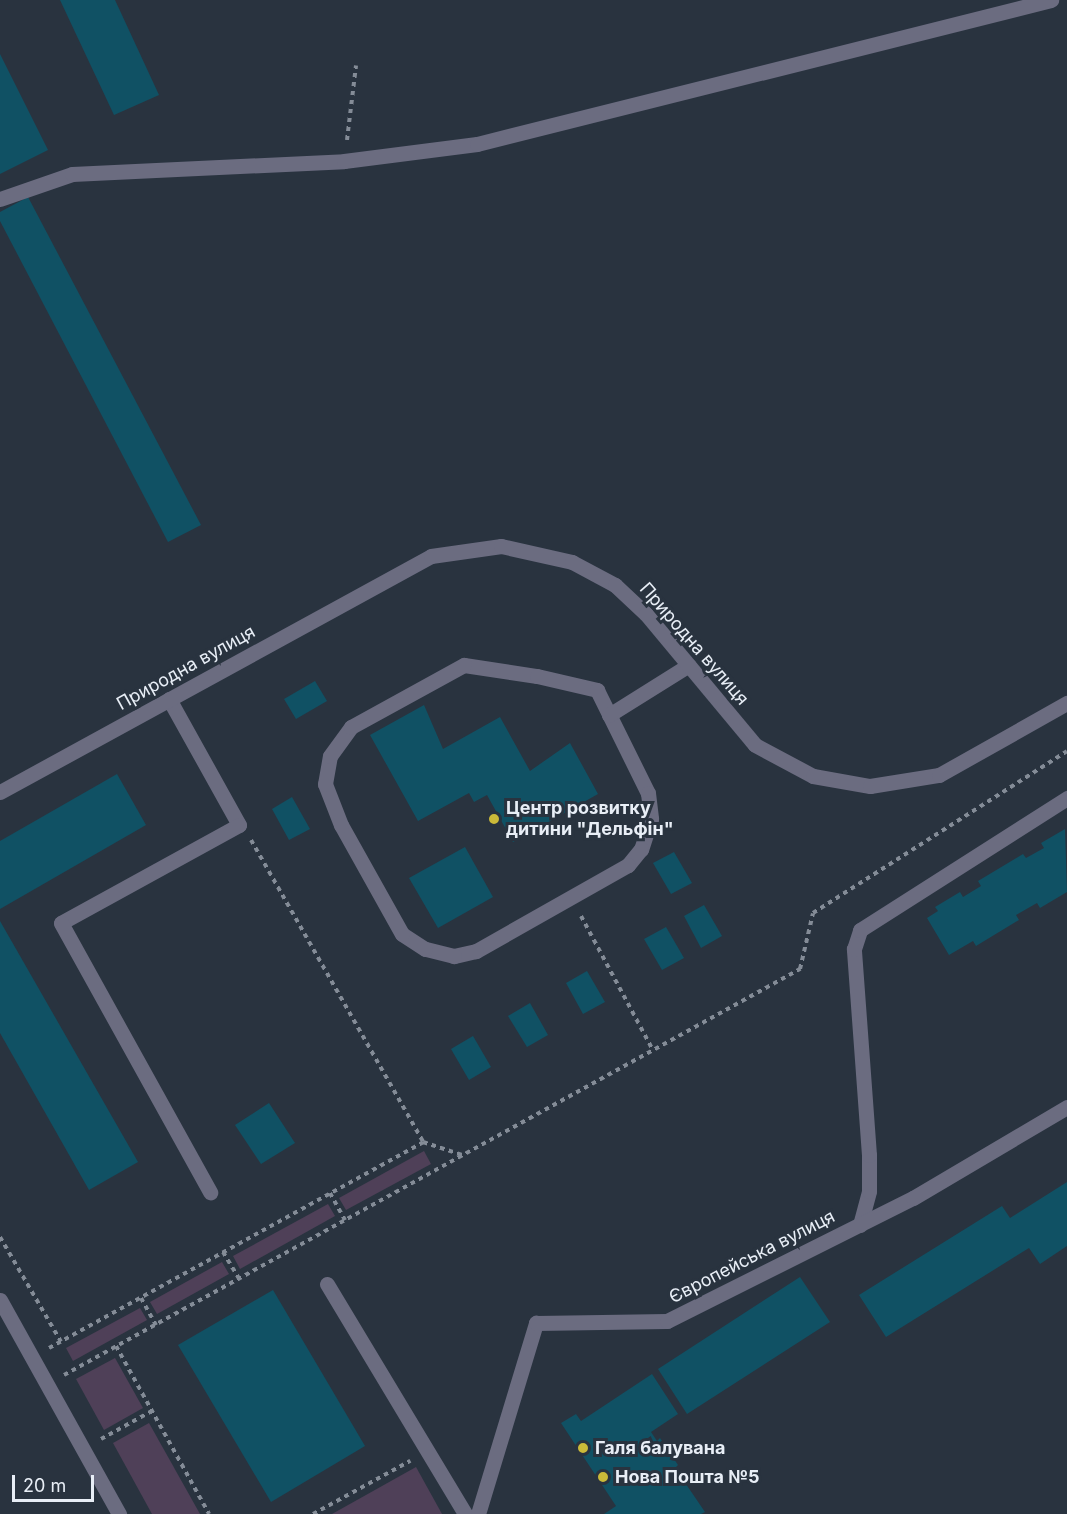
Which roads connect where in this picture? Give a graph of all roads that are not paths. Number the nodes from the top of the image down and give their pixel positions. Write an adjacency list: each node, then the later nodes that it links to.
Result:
1 (1051, 0): 2 (street)
2 (0, 199)
3 (689, 665): 4 (street, Природна вулиця); 5 (street, Природна вулиця); 6 (street)
4 (169, 699): 7 (street, Природна вулиця); 10 (street)
5 (1067, 703)
6 (609, 715): 6 (street)
7 (0, 792)
8 (1067, 798): 11 (street, Європейська вулиця)
9 (1067, 1107): 11 (street, Європейська вулиця)
10 (210, 1192)
11 (860, 1225): 16 (street, Європейська вулиця)
12 (327, 1284): 15 (street)
13 (0, 1300): 14 (street)
14 (119, 1514)
15 (465, 1514)
16 (478, 1514)

